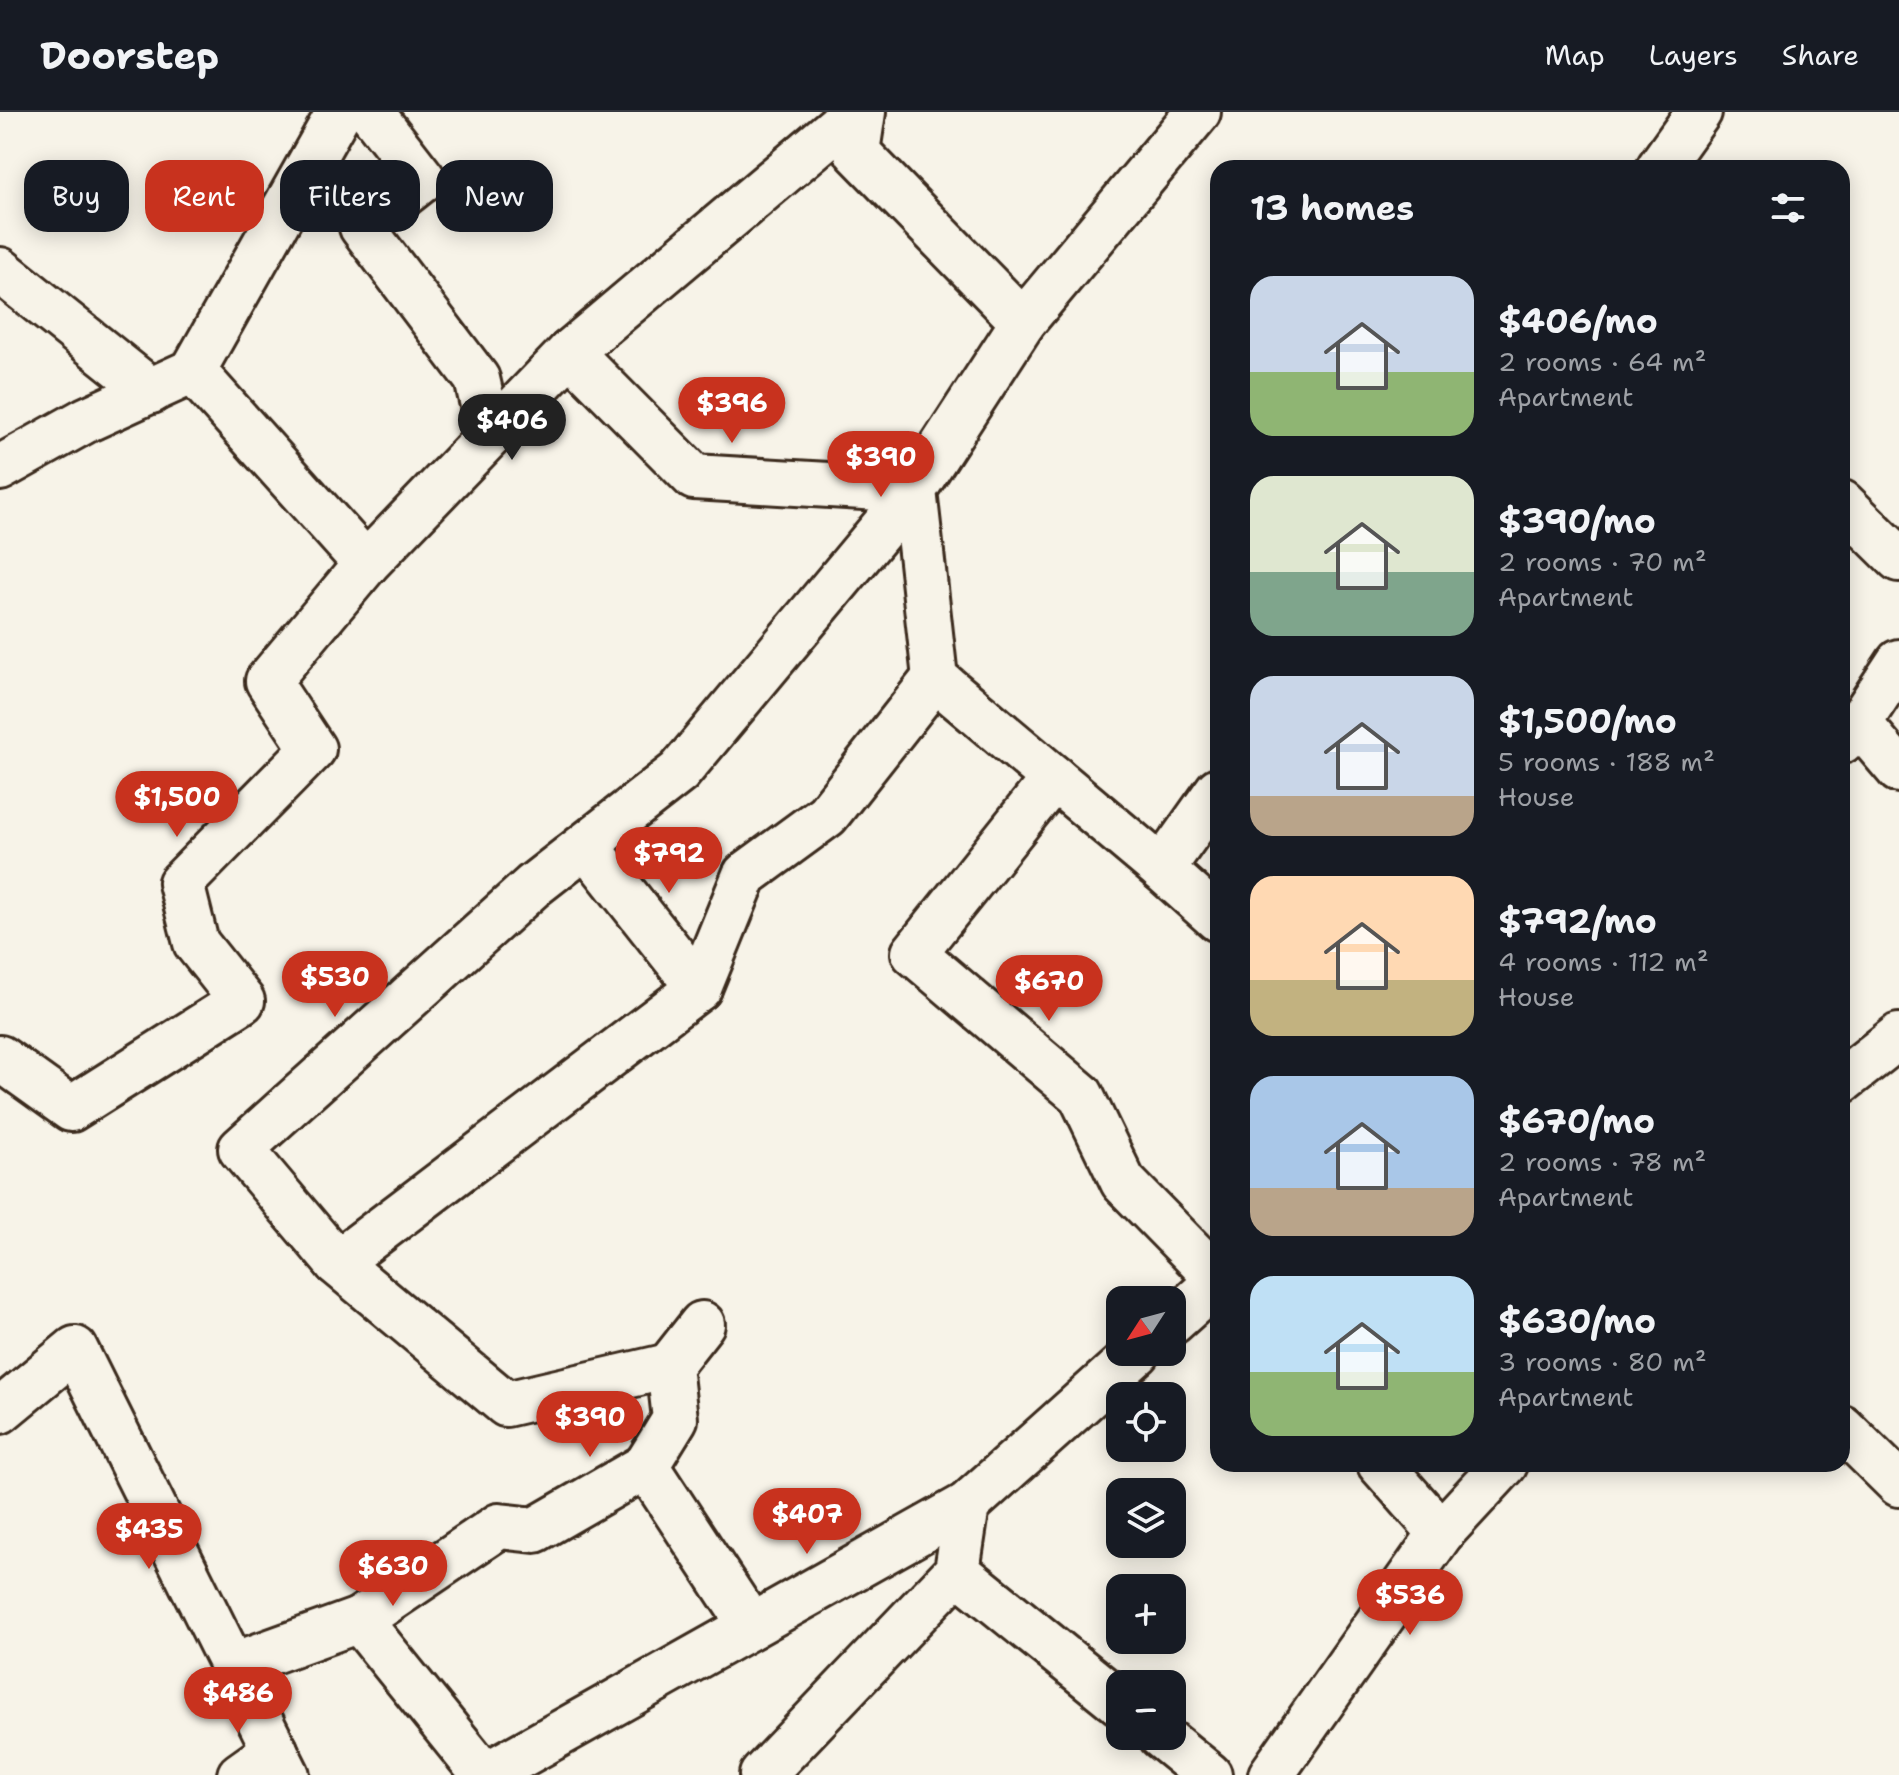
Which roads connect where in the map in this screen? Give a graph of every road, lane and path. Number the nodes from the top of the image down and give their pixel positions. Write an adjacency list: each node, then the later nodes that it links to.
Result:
1 (339, 112): 11 (street)
2 (371, 112): 13 (street)
3 (855, 112): 10 (street)
4 (863, 112): 9 (street)
5 (1198, 112): 9 (street)
6 (1699, 112): 7 (street)
7 (1665, 160)
8 (0, 270): 12 (street)
9 (1023, 322): 15 (street)
10 (570, 352): 13 (street); 15 (street)
11 (193, 371): 12 (street); 18 (street)
12 (151, 391): 14 (street)
13 (490, 435): 18 (street)
14 (0, 468)
15 (914, 490): 20 (street); 25 (street)
16 (1850, 511): 17 (street)
17 (1899, 559)
18 (366, 564): 30 (street)
19 (1899, 662): 21 (street)
20 (935, 678): 23 (street); 28 (street)
21 (1850, 732): 22 (street)
22 (1899, 770)
23 (1054, 778): 26 (street); 33 (street)
24 (1210, 801): 26 (street)
25 (586, 845): 28 (street); 32 (street)
26 (1162, 869): 27 (street)
27 (1210, 912)
28 (699, 988): 32 (street)
29 (1899, 1036): 31 (street)
30 (0, 1058)
31 (1850, 1075)
32 (337, 1263): 37 (street)
33 (1210, 1272)
34 (1210, 1287): 35 (street)
35 (1186, 1309)
36 (702, 1324): 37 (street)
37 (669, 1366): 41 (street)
38 (1122, 1366): 45 (street)
39 (0, 1411): 50 (street)
40 (1850, 1436): 44 (street)
41 (646, 1466): 48 (street); 49 (street)
42 (1387, 1472): 46 (street)
43 (1498, 1472): 46 (street)
44 (1899, 1484)
45 (967, 1505): 47 (street); 49 (street)
46 (1441, 1533): 58 (street)
47 (957, 1571): 51 (street); 56 (street)
48 (359, 1620): 50 (street); 55 (street)
49 (751, 1626): 55 (street)
50 (234, 1665): 53 (street)
51 (1106, 1692)
52 (1178, 1750): 57 (street)
53 (281, 1763): 54 (street)
54 (240, 1775)
55 (485, 1775)
56 (762, 1775)
57 (1209, 1775)
58 (1271, 1775)

